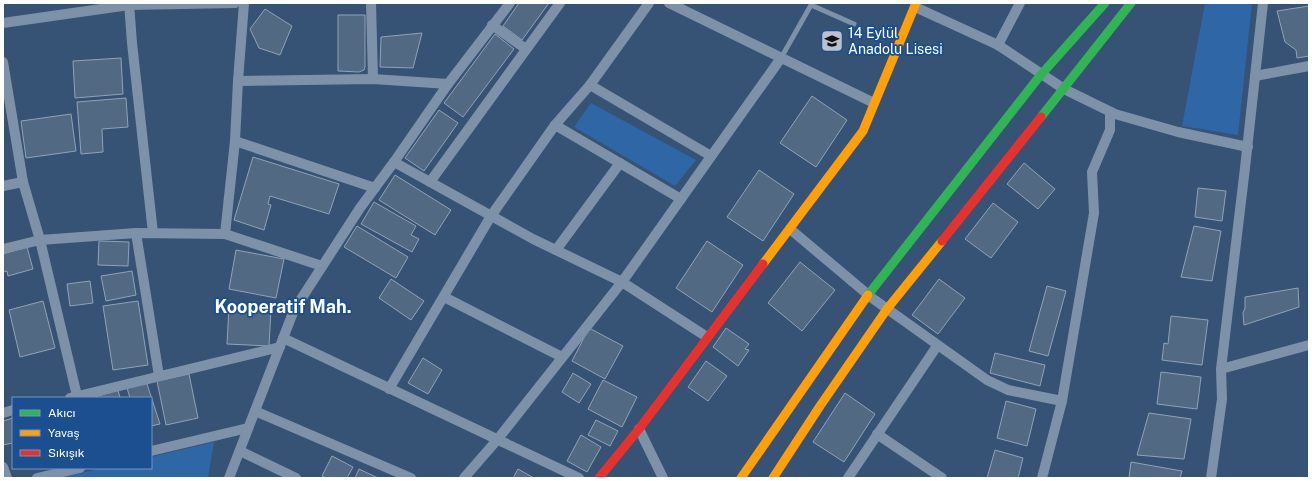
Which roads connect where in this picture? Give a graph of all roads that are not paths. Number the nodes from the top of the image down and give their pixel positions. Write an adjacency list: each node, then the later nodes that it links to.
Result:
1 (235, 3): 12 (street)
2 (244, 3): 26 (street)
3 (371, 3): 25 (street)
4 (510, 3): 17 (street)
5 (560, 3): 19 (street)
6 (648, 3): 28 (street)
7 (669, 3): 20 (street)
8 (1020, 3): 18 (street)
9 (1105, 3): 23 (street)
10 (1130, 3): 29 (street)
11 (1263, 3): 24 (street)
12 (129, 4): 15 (street); 46 (street)
13 (809, 4): 16 (lane); 20 (lane)
14 (916, 5): 18 (street); 30 (street)
15 (3, 23)
16 (854, 24)
17 (492, 25): 19 (street); 27 (street)
18 (998, 45): 23 (street)
19 (526, 49): 39 (street)
20 (781, 58): 30 (street); 35 (street)
21 (3, 62): 38 (street)
22 (1309, 66): 24 (street)
23 (1042, 74): 29 (street); 53 (street)
24 (1255, 76): 34 (street)
25 (373, 78): 26 (street); 27 (street)
26 (238, 81): 33 (street)
27 (448, 84): 36 (street)
28 (590, 84): 32 (street); 35 (street)
29 (1064, 89): 31 (street); 55 (street)
30 (874, 103): 44 (street)
31 (1110, 112): 34 (street); 65 (street)
32 (556, 125): 37 (street); 43 (street)
33 (235, 141): 41 (street); 47 (street)
34 (1248, 147): 61 (street)
35 (712, 156): 42 (street)
36 (394, 162): 39 (street); 41 (street)
37 (620, 163): 42 (street); 50 (street)
38 (23, 182): 40 (street); 48 (street)
39 (430, 182): 43 (street)
40 (3, 186)
41 (375, 188): 51 (street)
42 (681, 199): 52 (street)
43 (491, 216): 50 (street); 54 (street)
44 (790, 229): 53 (street); 56 (street)
45 (136, 233): 46 (street); 48 (street); 62 (street)
46 (153, 233): 47 (street)
47 (225, 234): 51 (street)
48 (40, 240): 49 (street); 64 (street)
49 (3, 249)
50 (556, 250): 52 (street)
51 (322, 266): 57 (street)
52 (622, 282): 56 (street); 60 (street)
53 (868, 295): 55 (street); 84 (street)
54 (444, 297): 60 (street); 63 (street)
55 (887, 309): 59 (street); 85 (street)
56 (707, 336): 68 (street)
57 (281, 342): 62 (street); 63 (street); 66 (street)
58 (1309, 345): 61 (street)
59 (937, 346): 65 (street); 69 (street)
60 (562, 357): 70 (street)
61 (1221, 368): 89 (street)
62 (159, 376): 64 (street)
63 (389, 389): 70 (street)
64 (74, 397)
65 (1062, 401): 88 (street)
66 (255, 411): 67 (street); 79 (street)
67 (248, 428): 71 (street); 72 (street)
68 (639, 429): 82 (street); 83 (street)
69 (878, 434): 86 (street); 87 (street)
70 (496, 440): 80 (street); 81 (street)
71 (152, 451)
72 (240, 451): 77 (street); 78 (street)
73 (3, 467): 75 (street)
74 (76, 469): 76 (street)
75 (7, 478)
76 (37, 478)
77 (229, 478)
78 (296, 478)
79 (411, 478)
80 (464, 478)
81 (579, 478)
82 (599, 478)
83 (663, 478)
84 (741, 478)
85 (773, 478)
86 (848, 478)
87 (942, 478)
88 (1042, 478)
89 (1211, 478)

